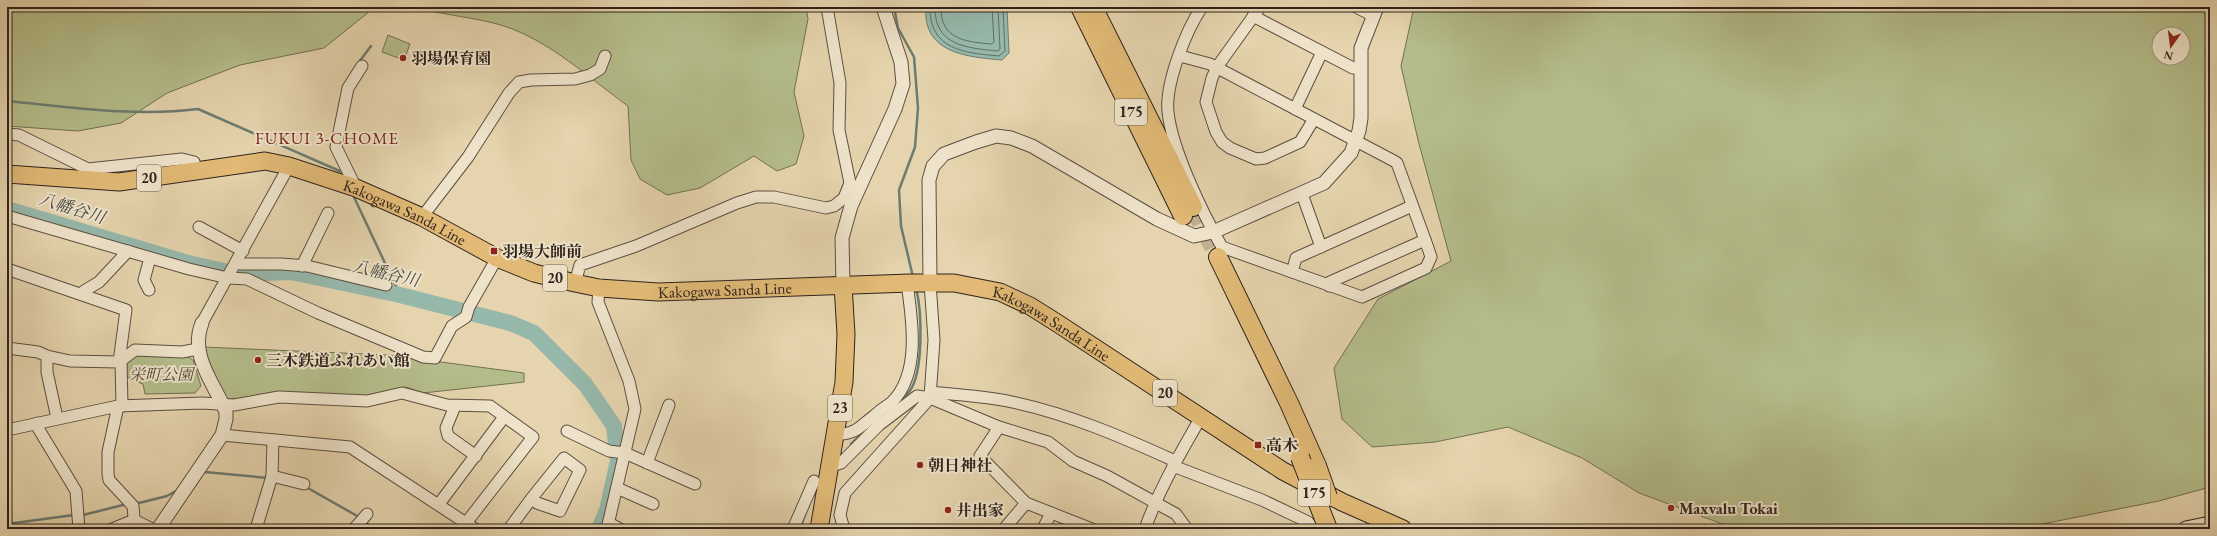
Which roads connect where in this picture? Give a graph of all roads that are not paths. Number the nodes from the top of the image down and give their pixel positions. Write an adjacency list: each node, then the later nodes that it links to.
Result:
1 (827, 7): 21 (street)
2 (883, 7): 24 (street)
3 (1080, 7): 4 (highway, 175)
4 (1094, 7)
5 (1202, 7): 12 (street)
6 (1260, 7): 9 (street)
7 (1356, 7): 8 (street)
8 (1375, 11): 15 (street)
9 (1253, 16): 10 (street); 14 (street)
10 (1322, 52): 15 (street); 16 (street)
11 (605, 56): 30 (street)
12 (1180, 56): 14 (street); 32 (street)
13 (362, 66): 25 (street)
14 (1217, 68): 16 (street); 17 (street)
15 (1360, 68): 19 (street)
16 (1295, 109): 17 (street)
17 (1314, 119): 19 (street)
18 (7, 134): 22 (street)
19 (1355, 141): 26 (street); 27 (street)
20 (289, 166): 22 (main road, Kakogawa Sanda Line / 20); 25 (main road, Kakogawa Sanda Line / 20); 35 (street)
21 (848, 170): 24 (street); 43 (street)
22 (196, 171): 23 (main road, Kakogawa Sanda Line / 20)
23 (7, 174)
24 (864, 174): 46 (street)
25 (356, 188): 30 (main road, Kakogawa Sanda Line / 20)
26 (1302, 194): 32 (street); 34 (street)
27 (1412, 206): 33 (street); 34 (street)
28 (328, 213): 39 (street)
29 (7, 216): 36 (street)
30 (422, 217): 38 (main road, Kakogawa Sanda Line / 20)
31 (199, 227): 35 (street)
32 (1213, 232): 42 (street); 44 (street)
33 (1425, 240): 47 (street); 47 (street)
34 (1321, 247): 42 (street)
35 (243, 251): 41 (street)
36 (128, 252): 37 (street); 50 (street)
37 (150, 258): 41 (street); 49 (street)
38 (496, 258): 41 (street); 43 (main road, Kakogawa Sanda Line / 20)
39 (302, 266): 41 (street); 45 (street)
40 (7, 269): 50 (street)
41 (233, 270): 51 (street)
42 (1292, 272): 47 (street)
43 (575, 283): 48 (main road, Kakogawa Sanda Line / 20)
44 (916, 283): 46 (main road, Kakogawa Sanda Line / 20); 56 (street); 62 (main road, Kakogawa Sanda Line / 20); 69 (street)
45 (386, 285)
46 (843, 285): 48 (main road, Kakogawa Sanda Line / 20); 69 (main road, 23)
47 (1329, 286)
48 (599, 288): 71 (street)
49 (149, 290)
50 (83, 294): 55 (street)
51 (202, 323): 53 (street)
52 (7, 348): 54 (street)
53 (198, 349): 55 (street); 57 (street)
54 (47, 356): 55 (street); 63 (street)
55 (120, 361): 59 (street)
56 (930, 395): 65 (street); 74 (street); 75 (street); 103 (street)
57 (223, 405): 59 (street); 60 (street); 68 (street)
58 (669, 405): 73 (street)
59 (120, 406): 63 (street); 89 (street)
60 (455, 406): 61 (street); 72 (street)
61 (504, 417): 72 (street); 91 (street)
62 (1201, 417): 74 (street); 113 (main road, Kakogawa Sanda Line / 20)
63 (57, 418): 64 (street)
64 (37, 423): 66 (street); 93 (street)
65 (998, 427): 82 (street); 83 (street)
66 (7, 430)
67 (567, 431): 71 (street)
68 (222, 434): 70 (street); 96 (street)
69 (835, 435): 75 (main road, 23)
70 (273, 440): 76 (street); 84 (street)
71 (625, 453): 73 (street); 80 (street)
72 (476, 456): 84 (street)
73 (647, 463): 79 (street)
74 (1174, 463): 82 (street); 109 (street)
75 (831, 466): 102 (main road, 23)
76 (272, 476): 78 (street); 97 (street)
77 (814, 481): 101 (street)
78 (304, 484)
79 (695, 484)
80 (617, 488): 85 (street); 92 (street)
81 (531, 499): 81 (street); 99 (street)
82 (1155, 501): 107 (street); 108 (street)
83 (1026, 503): 87 (street); 104 (street)
84 (439, 504): 91 (street)
85 (654, 504)
86 (1324, 509): 110 (street)
87 (1051, 513): 105 (street); 106 (street)
88 (367, 514): 98 (street)
89 (134, 524): 94 (street); 95 (street)
90 (2210, 524): 114 (main road)
91 (471, 526)
92 (608, 526): 100 (street)
93 (79, 529)
94 (112, 529)
95 (152, 529)
96 (158, 529)
97 (256, 529)
98 (354, 529)
99 (509, 529)
100 (620, 529)
101 (793, 529)
102 (819, 529)
103 (844, 529)
104 (1004, 529)
105 (1043, 529)
106 (1092, 529)
107 (1145, 529)
108 (1187, 529)
109 (1314, 529)
110 (1317, 529)
111 (1328, 529): 112 (highway, 175, bridge)
112 (1340, 529)
113 (1403, 529)
114 (2186, 529)

